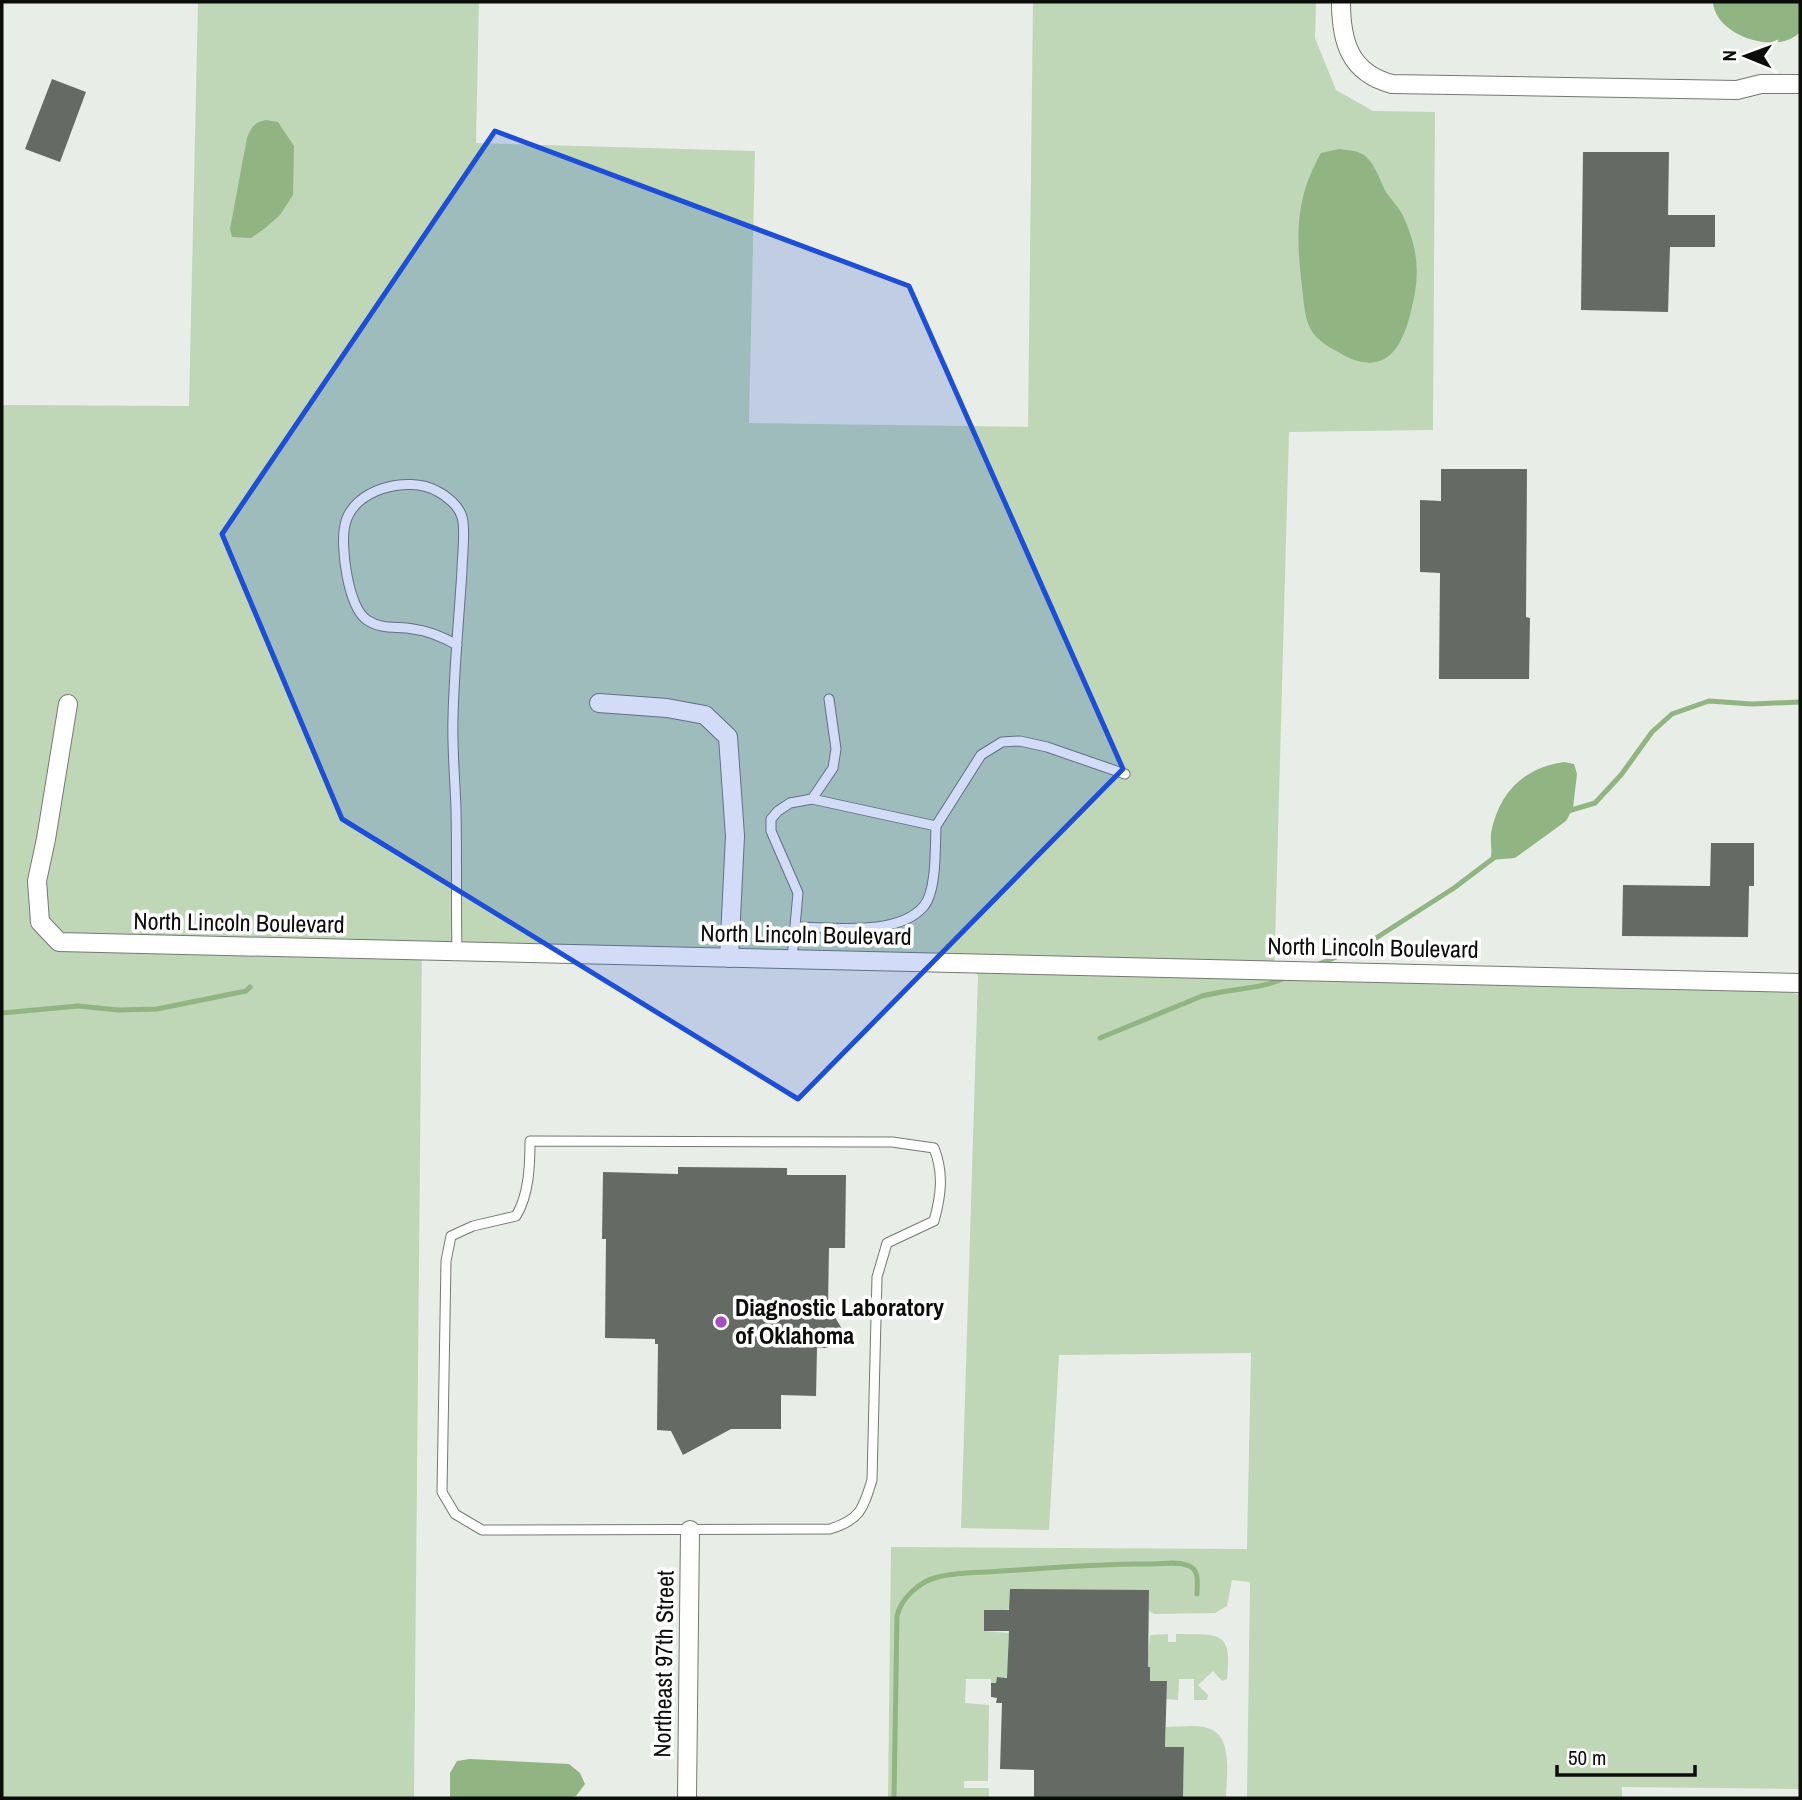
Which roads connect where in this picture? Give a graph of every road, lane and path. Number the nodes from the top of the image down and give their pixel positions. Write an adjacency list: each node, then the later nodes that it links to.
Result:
1 (1341, 2): 2 (street)
2 (1800, 84)
3 (457, 645): 3 (lane); 11 (lane)
4 (829, 699): 8 (lane)
5 (599, 703): 12 (street)
6 (68, 704): 11 (street, North Lincoln Boulevard)
7 (1125, 774): 9 (lane)
8 (812, 799): 9 (lane); 10 (lane)
9 (936, 826): 10 (lane)
10 (796, 927): 13 (lane)
11 (457, 952): 12 (street, North Lincoln Boulevard)
12 (729, 958): 13 (street, North Lincoln Boulevard)
13 (792, 959): 14 (street, North Lincoln Boulevard)
14 (1800, 983)
15 (690, 1530): 15 (lane); 16 (street, Northeast 97th Street)
16 (687, 1798)

